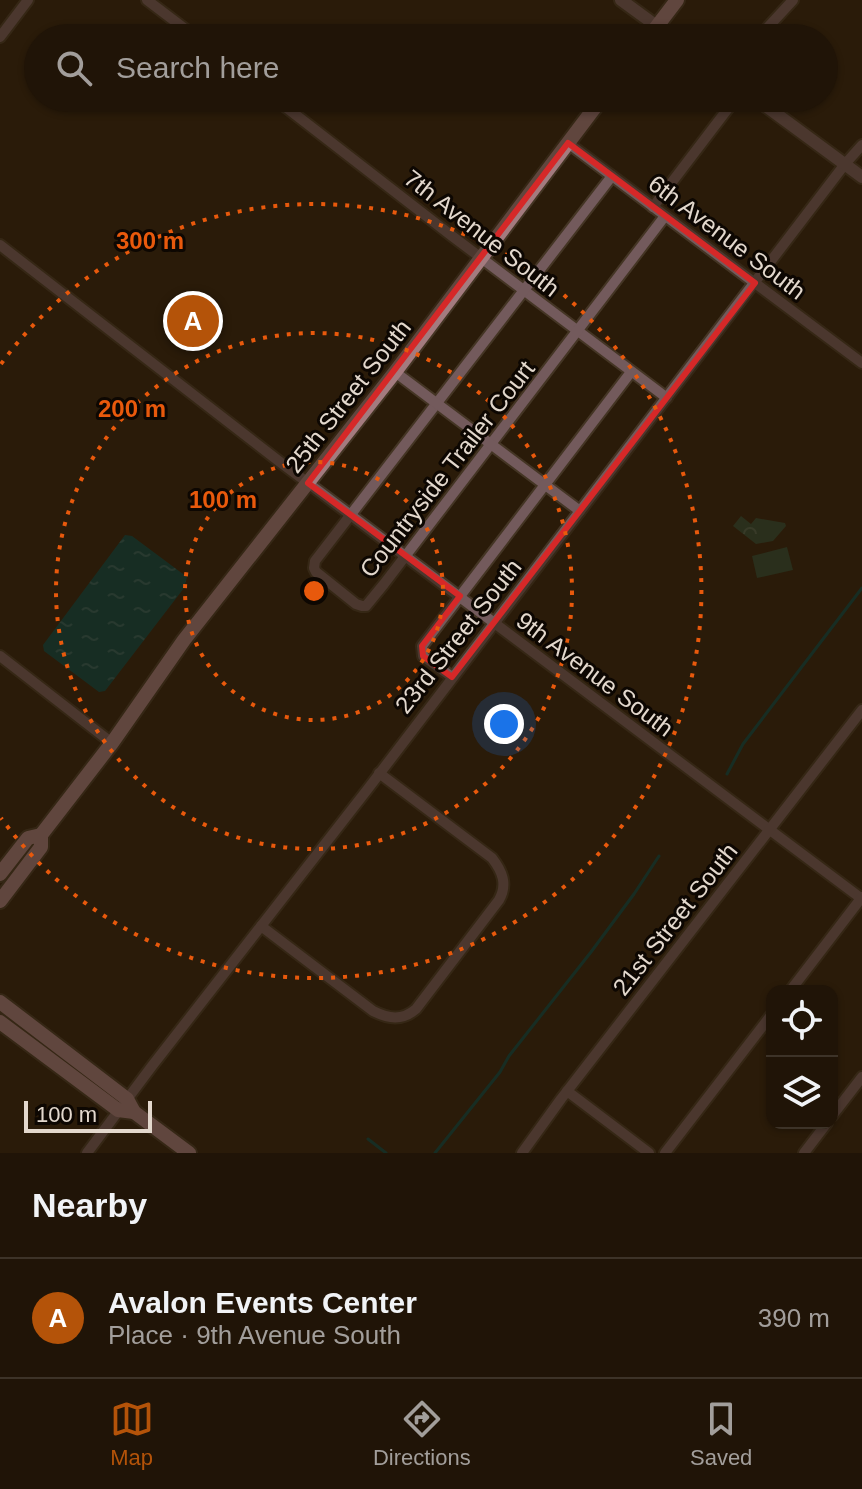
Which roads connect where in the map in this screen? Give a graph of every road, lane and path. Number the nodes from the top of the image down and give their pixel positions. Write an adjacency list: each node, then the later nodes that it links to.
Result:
1 (28, 0): 10 (street)
2 (147, 0): 6 (street)
3 (621, 0): 7 (street)
4 (677, 0): 8 (main road)
5 (793, 0): 9 (street)
6 (179, 24)
7 (644, 24)
8 (658, 24)
9 (771, 24)
10 (0, 37)
11 (292, 112): 23 (street, 7th Avenue South)
12 (591, 112): 15 (main road, 25th Street South)
13 (725, 112): 20 (street)
14 (774, 112): 17 (street)
15 (568, 143): 18 (street, 6th Avenue South); 23 (main road, 25th Street South)
16 (862, 145): 17 (street, 23rd Street South)
17 (845, 164): 19 (street); 24 (street, 23rd Street South)
18 (612, 176): 20 (street, 6th Avenue South); 25 (street, Countryside Trailer Court)
19 (862, 177)
20 (653, 207): 21 (street, 6th Avenue South)
21 (665, 216): 24 (street, 6th Avenue South); 26 (street, Countryside Trailer Court)
22 (0, 245): 33 (street, 9th Avenue South)
23 (481, 258): 25 (street, 7th Avenue South); 28 (main road, 25th Street South)
24 (755, 283): 27 (street, 6th Avenue South); 30 (street, 23rd Street South)
25 (523, 290): 26 (street, 7th Avenue South); 31 (street, Countryside Trailer Court)
26 (577, 332): 29 (street, 7th Avenue South); 32 (street, Countryside Trailer Court)
27 (862, 363)
28 (395, 372): 31 (street); 33 (main road, 25th Street South)
29 (631, 372): 30 (street, 7th Avenue South); 34 (street)
30 (667, 398): 35 (street, 23rd Street South)
31 (436, 403): 32 (street); 36 (street, Countryside Trailer Court)
32 (492, 444): 34 (street); 37 (street, Countryside Trailer Court)
33 (308, 483): 36 (street, 9th Avenue South); 43 (main road, 25th Street South)
34 (545, 484): 35 (street); 38 (street)
35 (580, 511): 39 (street, 23rd Street South)
36 (351, 515): 37 (street, 9th Avenue South); 37 (street, Countryside Trailer Court)
37 (405, 556): 38 (street, 9th Avenue South)
38 (460, 596): 39 (street, 9th Avenue South); 41 (street)
39 (494, 623): 41 (street, 23rd Street South); 45 (street, 9th Avenue South)
40 (0, 656): 43 (street)
41 (452, 677): 44 (street, 23rd Street South)
42 (862, 710): 45 (street, 21st Street South)
43 (112, 743): 46 (main road, 25th Street South)
44 (379, 773): 50 (street, 23rd Street South); 50 (street)
45 (769, 830): 48 (street, 9th Avenue South); 56 (street, 21st Street South)
46 (41, 835): 47 (main road, 25th Street South); 49 (main road, 25th Street South)
47 (0, 874)
48 (862, 898): 51 (street)
49 (0, 901)
50 (265, 930): 57 (street, 23rd Street South)
51 (795, 985)
52 (0, 1002): 57 (main road)
53 (0, 1022): 57 (main road)
54 (766, 1022): 64 (street)
55 (862, 1077): 58 (street)
56 (567, 1091): 62 (street, 21st Street South); 63 (street)
57 (126, 1107): 60 (street, 23rd Street South); 61 (main road)
58 (838, 1108)
59 (822, 1129): 65 (street)
60 (87, 1153)
61 (189, 1153)
62 (522, 1153)
63 (649, 1153)
64 (665, 1153)
65 (804, 1153)

